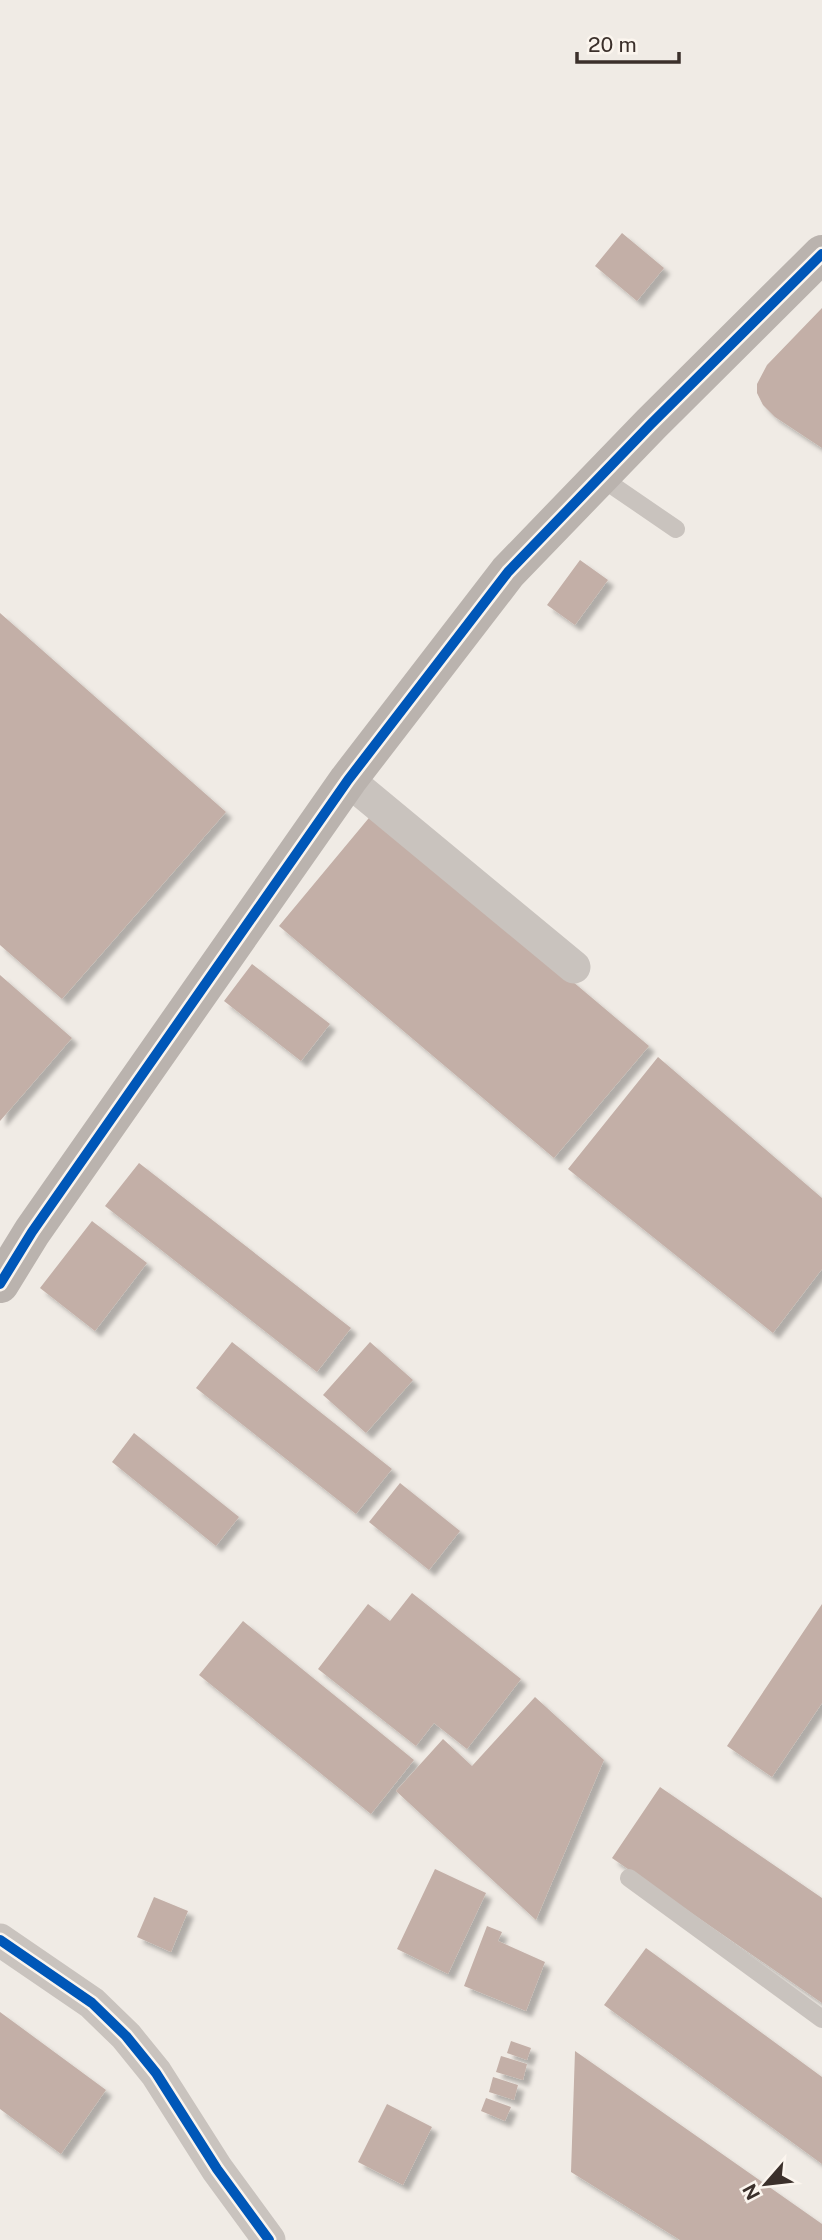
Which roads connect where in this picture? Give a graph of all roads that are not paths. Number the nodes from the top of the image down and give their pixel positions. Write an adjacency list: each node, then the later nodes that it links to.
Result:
1 (822, 254): 2 (street)
2 (600, 477): 3 (lane); 4 (street)
3 (676, 528)
4 (348, 780): 5 (street); 6 (street)
5 (574, 967)
6 (0, 1284)
7 (629, 1878): 9 (lane)
8 (0, 1940): 10 (street)
9 (822, 2019)
10 (269, 2240)

